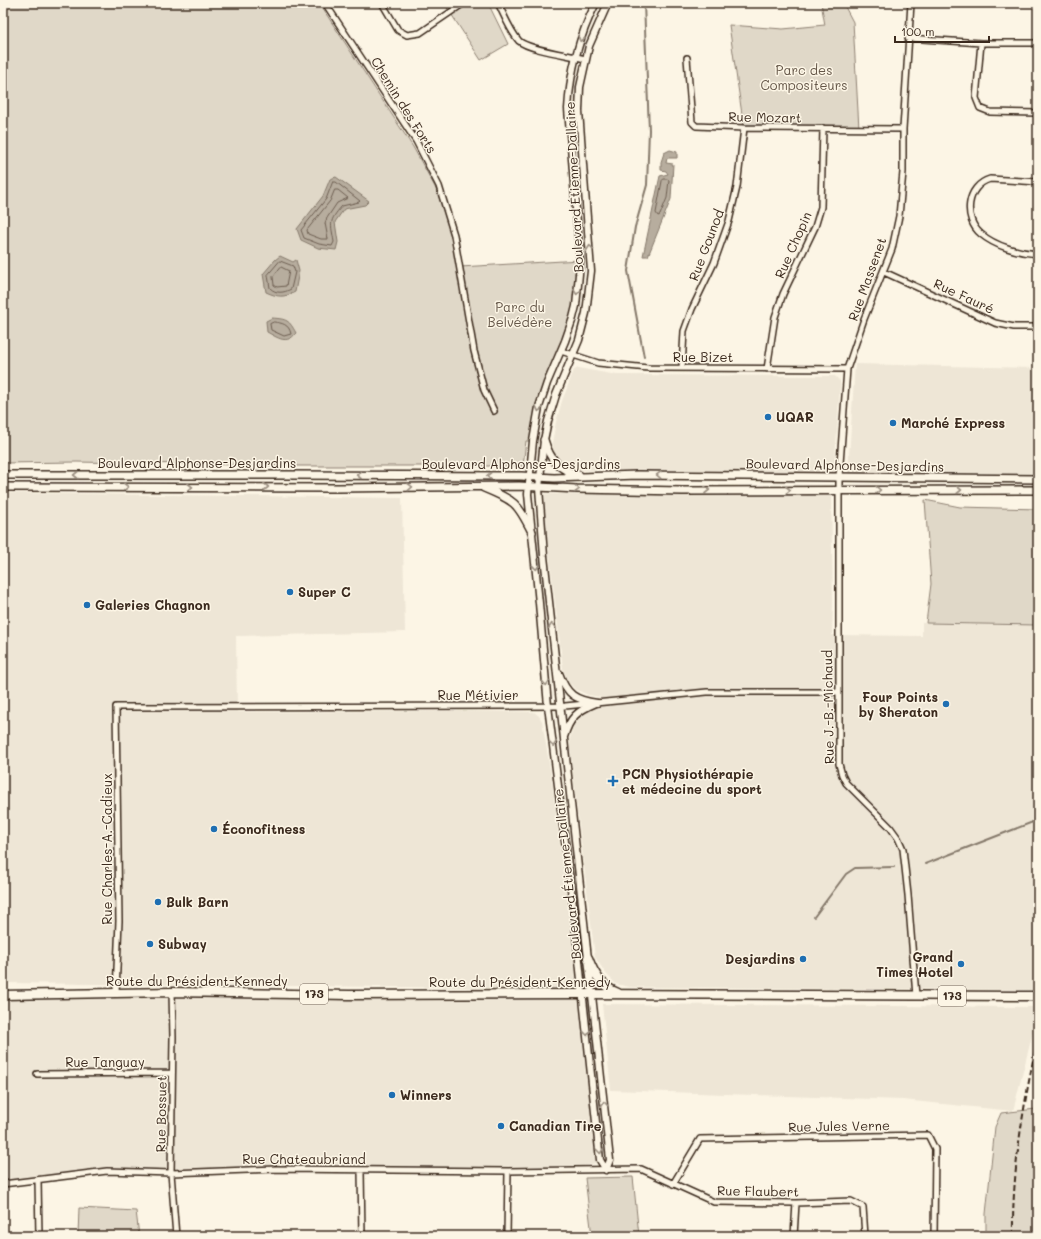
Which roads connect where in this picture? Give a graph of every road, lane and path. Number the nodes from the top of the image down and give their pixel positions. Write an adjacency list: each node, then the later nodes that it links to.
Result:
1 (325, 3): 27 (street, Chemin des Forts)
2 (382, 3): 3 (street)
3 (464, 3)
4 (498, 3): 11 (street)
5 (596, 3): 11 (street, Boulevard Étienne-Dallaire, one-way to 11)
6 (608, 3): 13 (street, Boulevard Étienne-Dallaire)
7 (911, 3): 8 (street, Rue Massenet)
8 (908, 38): 9 (street); 17 (street, Rue Massenet)
9 (980, 43): 10 (street); 14 (street)
10 (1038, 44)
11 (575, 56): 13 (street); 22 (street, Boulevard Étienne-Dallaire, one-way to 22)
12 (687, 58): 15 (street, Rue Mozart)
13 (585, 59): 23 (street, Boulevard Étienne-Dallaire, one-way to 13)
14 (1038, 114)
15 (744, 128): 16 (street, Rue Mozart); 24 (street, Rue Gounod)
16 (823, 128): 17 (street, Rue Mozart); 25 (street, Rue Chopin)
17 (903, 129): 20 (street, Rue Massenet)
18 (1038, 182): 19 (street)
19 (1038, 254)
20 (884, 272): 21 (street, Rue Fauré); 26 (street, Rue Massenet)
21 (1038, 327)
22 (561, 351): 23 (street, Rue Bizet); 30 (street, Boulevard Étienne-Dallaire, one-way to 30)
23 (572, 355): 24 (street, Rue Bizet); 28 (street, Boulevard Étienne-Dallaire)
24 (682, 368): 25 (street, Rue Bizet)
25 (767, 368): 26 (street, Rue Bizet)
26 (847, 369): 33 (street, Rue Massenet)
27 (494, 411)
28 (544, 440): 31 (street, Boulevard Étienne-Dallaire); 32 (main road)
29 (3, 475): 30 (main road, Boulevard Alphonse-Desjardins, one-way to 29)
30 (528, 477): 31 (main road, Boulevard Alphonse-Desjardins); 37 (street, Boulevard Étienne-Dallaire)
31 (540, 477): 32 (main road, Boulevard Alphonse-Desjardins); 38 (street, Boulevard Étienne-Dallaire)
32 (585, 477): 33 (main road, Boulevard Alphonse-Desjardins, one-way to 32)
33 (839, 477): 34 (main road, Boulevard Alphonse-Desjardins); 39 (street, Rue Massenet)
34 (1038, 479)
35 (3, 487): 36 (main road, Boulevard Alphonse-Desjardins, one-way to 36)
36 (480, 487): 37 (main road, Boulevard Alphonse-Desjardins); 41 (main road)
37 (528, 487): 38 (main road, Boulevard Alphonse-Desjardins); 41 (street, Boulevard Étienne-Dallaire)
38 (538, 488): 39 (main road, Boulevard Alphonse-Desjardins, one-way to 39); 42 (street, Boulevard Étienne-Dallaire, one-way to 38)
39 (839, 490): 40 (main road, Boulevard Alphonse-Desjardins, one-way to 40); 43 (street, Rue J.-B.-Michaud)
40 (1038, 490)
41 (532, 532): 45 (street, Boulevard Étienne-Dallaire, one-way to 45)
42 (556, 665): 44 (street); 46 (street, Boulevard Étienne-Dallaire)
43 (839, 692): 44 (street, Rue Métivier); 56 (street, Rue J.-B.-Michaud)
44 (597, 703): 46 (street, Rue Métivier); 48 (street)
45 (548, 706): 46 (street, Rue Métivier); 47 (street, Rue Métivier); 52 (street, Boulevard Étienne-Dallaire, one-way to 52)
46 (560, 706): 48 (street, Boulevard Étienne-Dallaire)
47 (116, 707): 50 (street, Rue Charles-A.-Cadieux)
48 (564, 741): 49 (street, Boulevard Étienne-Dallaire)
49 (588, 958): 53 (street, Boulevard Étienne-Dallaire); 54 (main road)
50 (116, 992): 51 (main road, Route du Président-Kennedy / 173); 55 (main road, Route du Président-Kennedy / 173)
51 (172, 992): 52 (main road, Route du Président-Kennedy / 173); 58 (street, Rue Bossuet)
52 (583, 994): 53 (main road, Route du Président-Kennedy / 173); 61 (street, Boulevard Étienne-Dallaire, one-way to 61)
53 (592, 994): 54 (main road, Route du Président-Kennedy / 173); 61 (street, Boulevard Étienne-Dallaire, one-way to 53)
54 (619, 994): 56 (main road, Route du Président-Kennedy / 173)
55 (3, 995)
56 (916, 996): 57 (main road, Route du Président-Kennedy / 173)
57 (1038, 996)
58 (172, 1073): 59 (street, Rue Tanguay); 63 (street, Rue Bossuet)
59 (38, 1074)
60 (361, 1170): 62 (street, Rue Chateaubriand); 63 (street, Rue Chateaubriand); 70 (street)
61 (606, 1170): 62 (street, Rue Chateaubriand); 66 (street, Rue Flaubert)
62 (508, 1171): 71 (street)
63 (171, 1173): 64 (street, Rue Chateaubriand); 69 (street, Rue Bossuet)
64 (38, 1180): 65 (street, Rue Chateaubriand); 68 (street)
65 (3, 1184)
66 (673, 1184): 67 (street, Rue Flaubert); 74 (street, Rue Jules Verne)
67 (796, 1203): 72 (street); 73 (street, Rue Flaubert)
68 (39, 1236)
69 (176, 1236)
70 (362, 1236)
71 (507, 1236)
72 (794, 1236)
73 (865, 1236)
74 (934, 1236)

